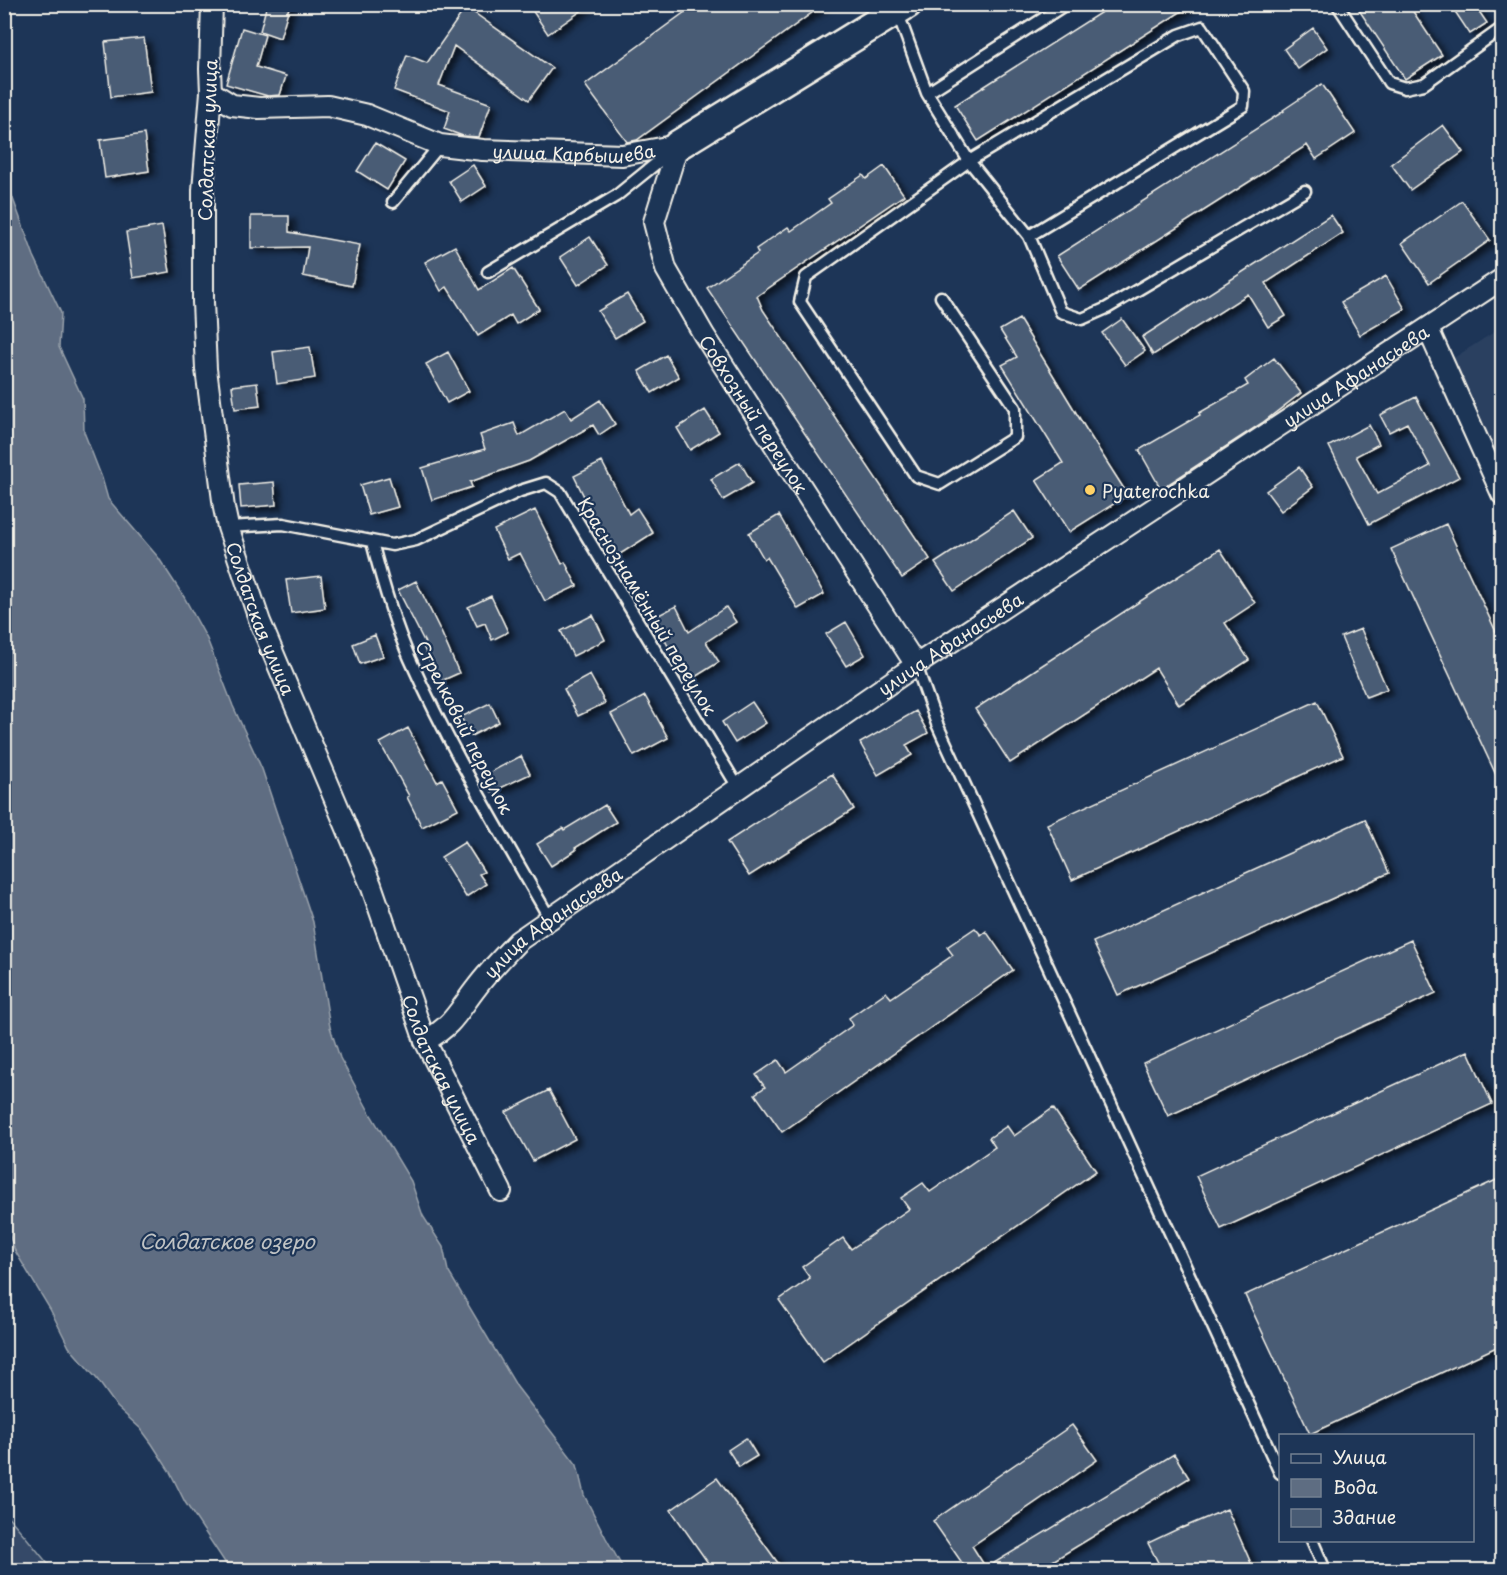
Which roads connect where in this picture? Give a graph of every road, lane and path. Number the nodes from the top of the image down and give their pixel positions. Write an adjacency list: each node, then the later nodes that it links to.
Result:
1 (212, 4): 6 (street, Солдатская улица)
2 (1066, 4): 7 (lane)
3 (1337, 4): 5 (lane)
4 (902, 8): 7 (lane); 9 (street, улица Карбышева)
5 (1503, 28)
6 (211, 92): 8 (street, улица Карбышева); 19 (street, Солдатская улица)
7 (927, 93): 10 (lane)
8 (440, 144): 9 (street, улица Карбышева); 12 (lane)
9 (678, 145): 14 (lane); 21 (street, Совхозный переулок)
10 (969, 161): 13 (lane); 13 (lane); 16 (lane)
11 (1305, 191): 13 (lane)
12 (393, 202)
13 (1029, 236)
14 (488, 272)
15 (1503, 279): 17 (street, улица Афанасьева)
16 (941, 297)
17 (1428, 329): 18 (street); 21 (street, улица Афанасьева)
18 (1503, 494)
19 (228, 527): 20 (lane, Краснознамённый переулок); 24 (street, Солдатская улица)
20 (372, 542): 22 (lane, Краснознамённый переулок); 23 (lane, Стрелковый переулок)
21 (916, 665): 22 (street, улица Афанасьева); 26 (lane)
22 (739, 789): 23 (street, улица Афанасьева)
23 (550, 919): 24 (street, улица Афанасьева)
24 (425, 1041): 25 (street, Солдатская улица)
25 (501, 1191)
26 (1279, 1469)
27 (1313, 1542): 28 (lane)
28 (1325, 1570)

